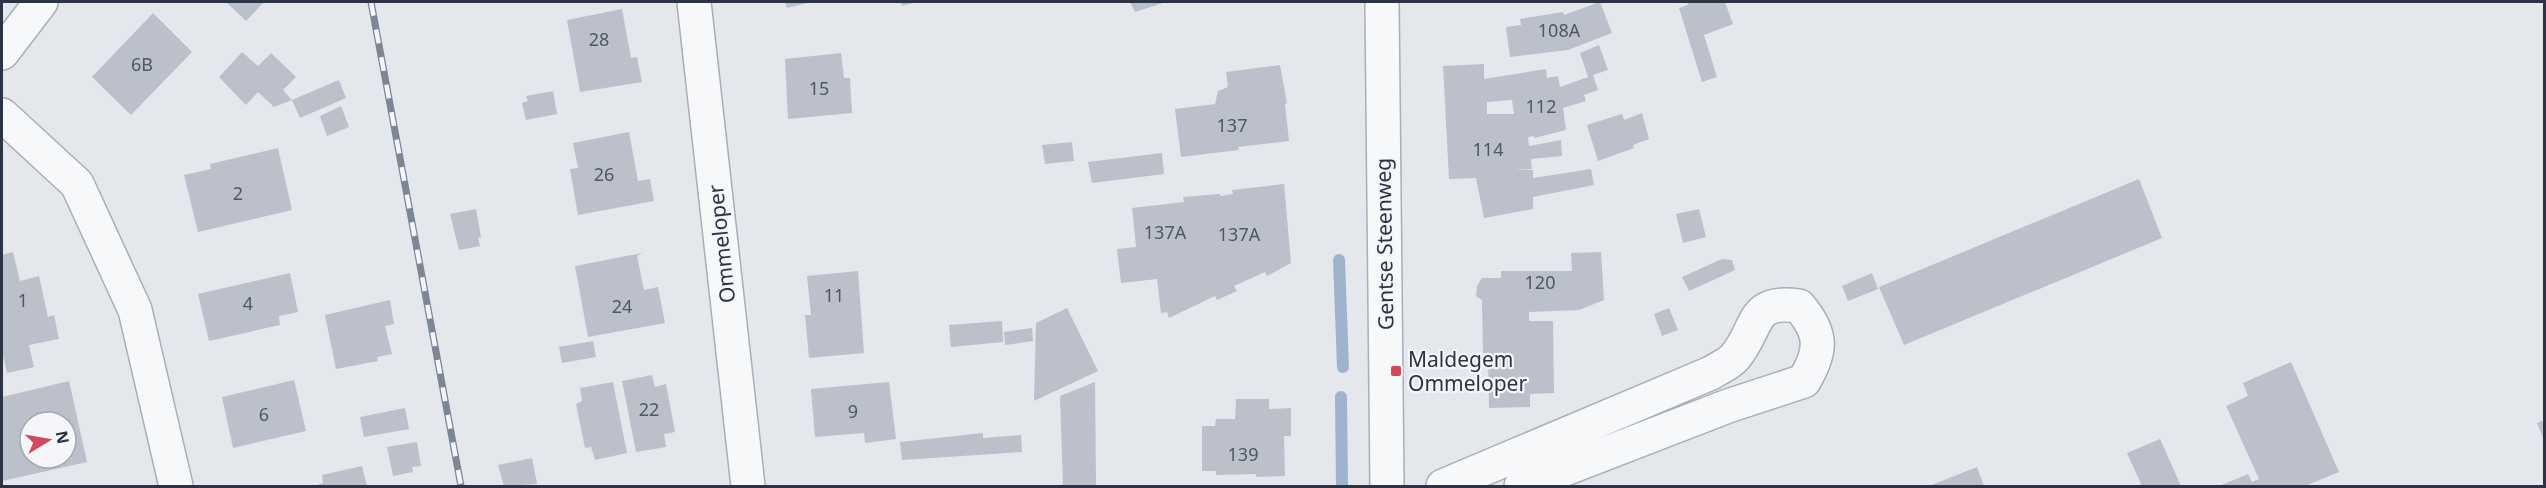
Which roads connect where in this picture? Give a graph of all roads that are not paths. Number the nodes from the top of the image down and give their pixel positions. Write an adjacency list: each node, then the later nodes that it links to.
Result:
1 (41, 2): 4 (street)
2 (694, 2): 7 (street, Ommeloper)
3 (1382, 2): 8 (street, Gentse Steenweg)
4 (2, 53)
5 (2, 115): 6 (street)
6 (176, 486)
7 (748, 486)
8 (1387, 486)
9 (1443, 486): 10 (street)
10 (1521, 486)

